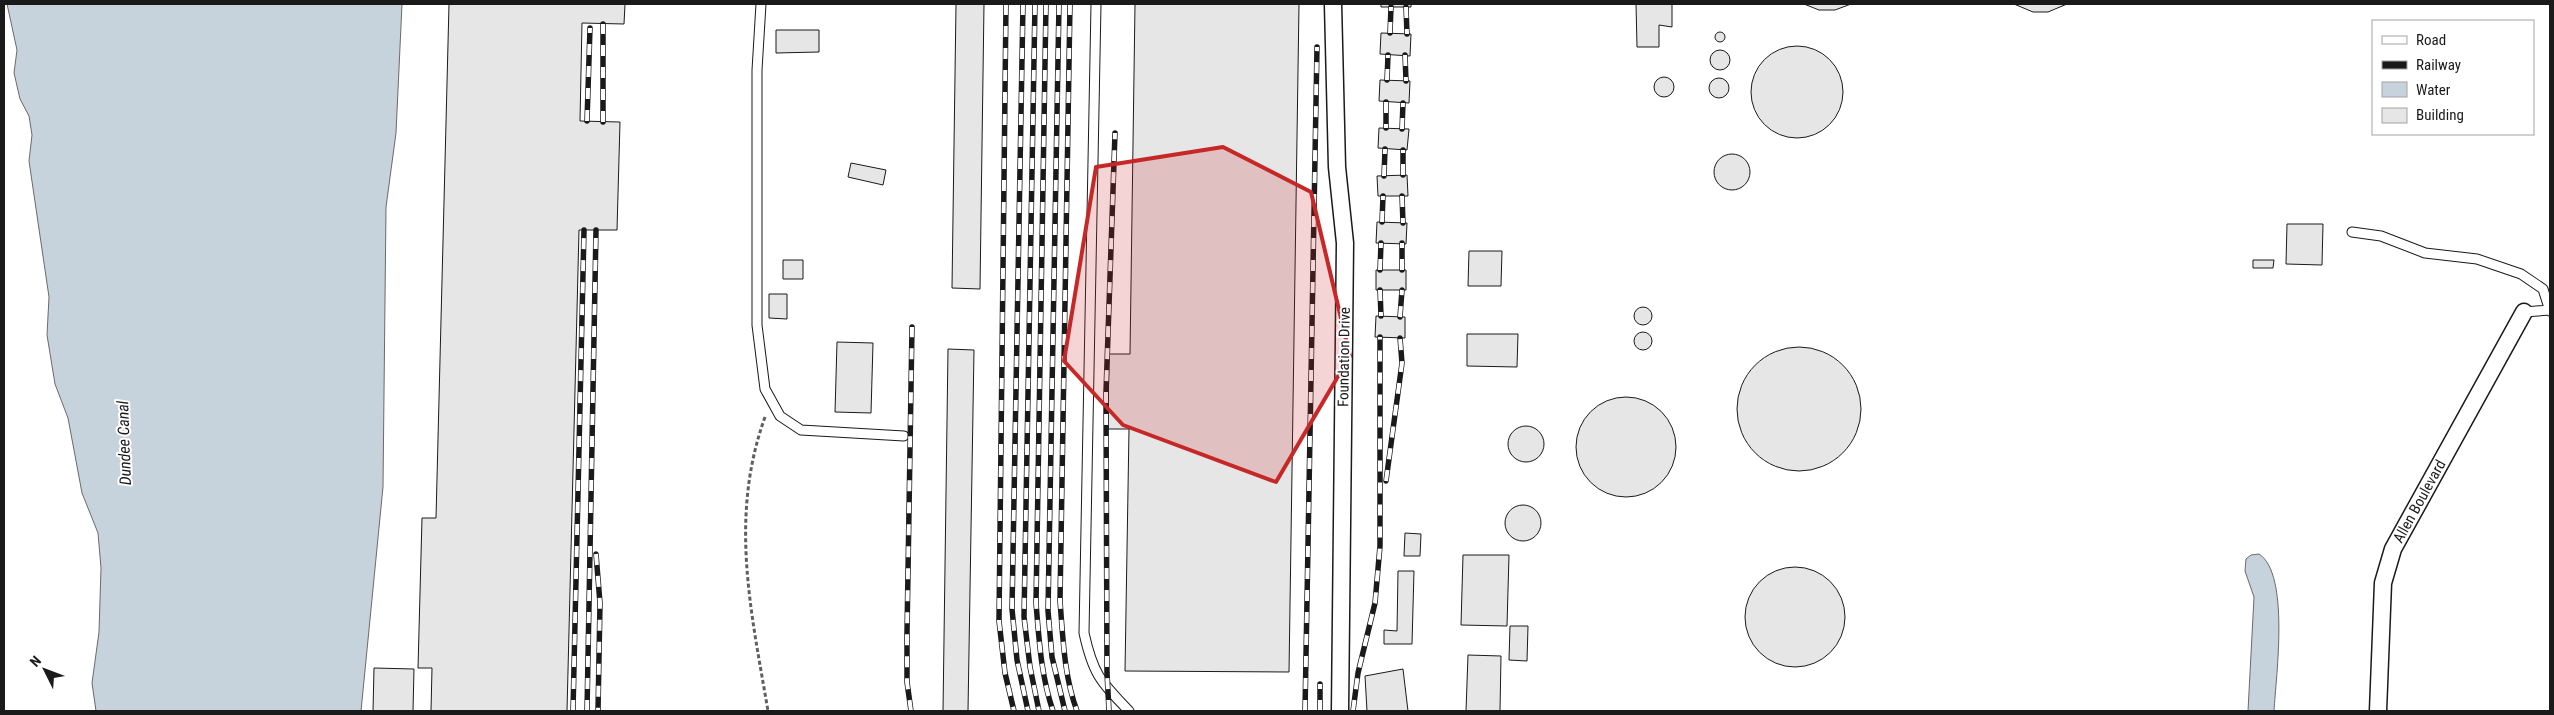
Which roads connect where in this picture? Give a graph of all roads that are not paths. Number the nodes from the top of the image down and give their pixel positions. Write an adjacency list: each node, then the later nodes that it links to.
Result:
1 (761, 4): 7 (lane)
2 (1096, 4): 8 (lane)
3 (1333, 4): 9 (street, Foundation Drive)
4 (2352, 232): 5 (lane)
5 (2550, 310): 6 (lane)
6 (2524, 312): 10 (street, Allen Boulevard)
7 (904, 436)
8 (1129, 711)
9 (1340, 711)
10 (2378, 711)

